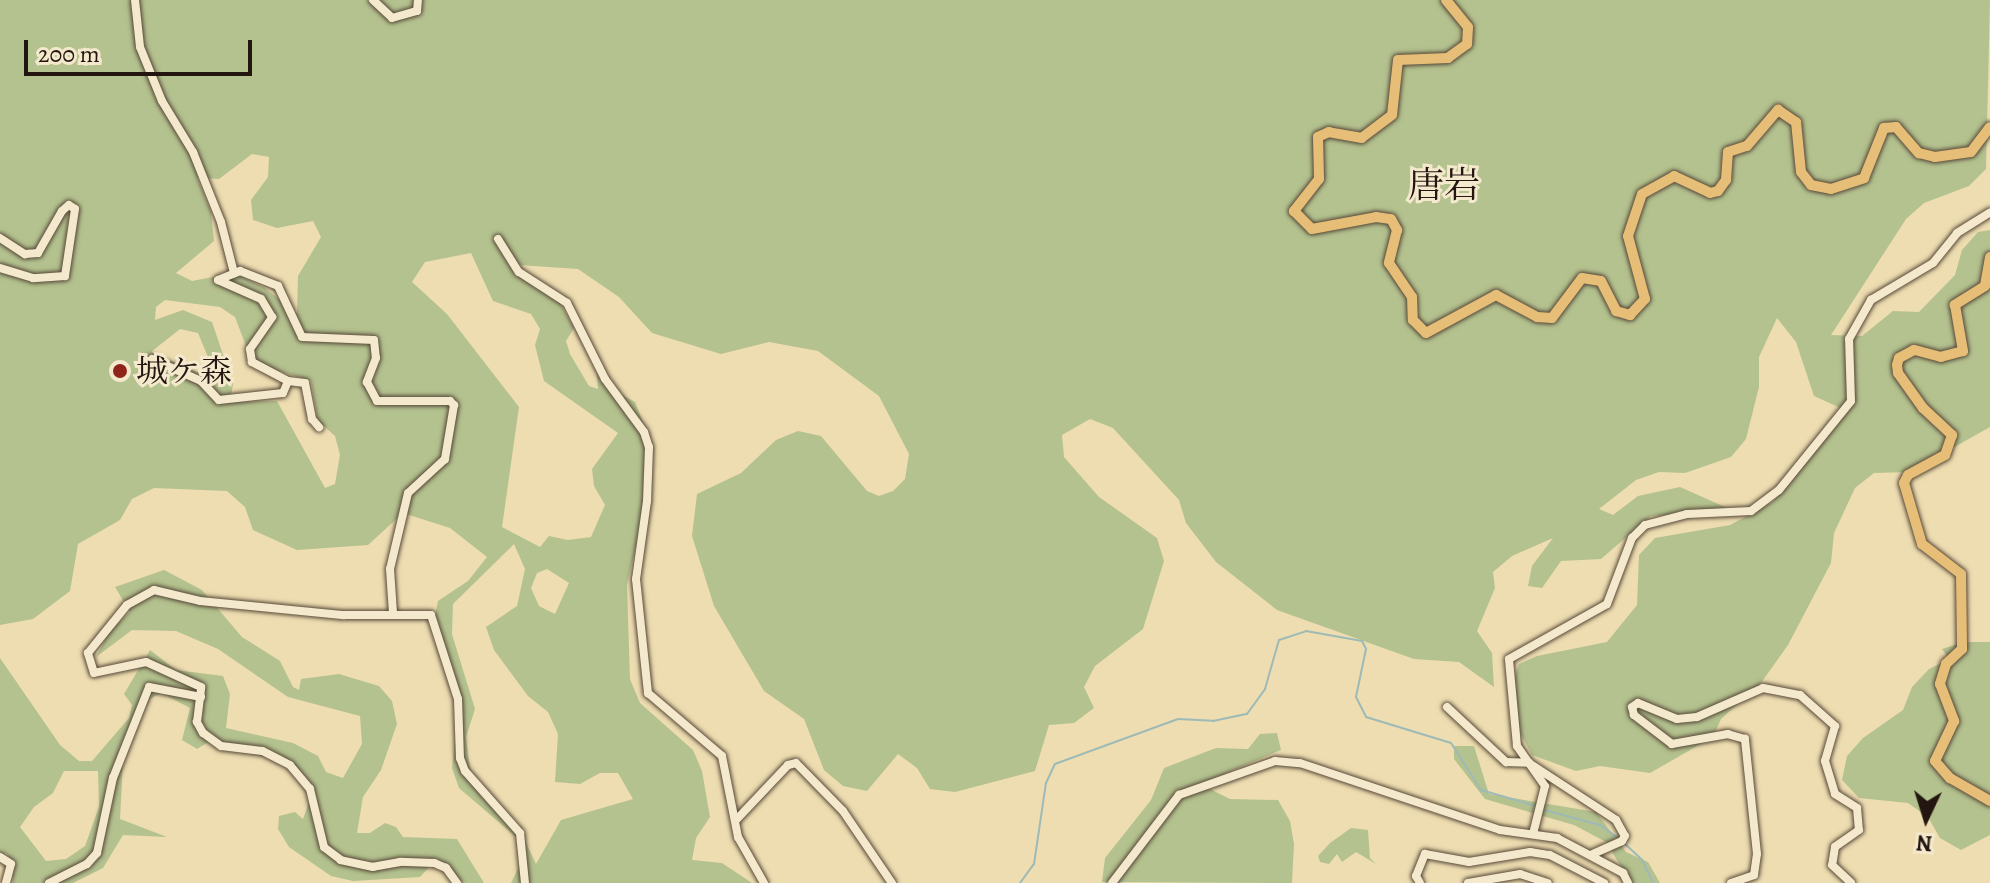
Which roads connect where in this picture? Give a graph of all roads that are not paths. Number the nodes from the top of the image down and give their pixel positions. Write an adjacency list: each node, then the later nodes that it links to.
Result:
1 (135, 0): 12 (street)
2 (373, 0): 3 (street)
3 (418, 0)
4 (1446, 0): 6 (main road)
5 (1990, 127): 6 (main road)
6 (1985, 145)
7 (1990, 212): 19 (street)
8 (0, 238): 11 (street)
9 (498, 239): 21 (street)
10 (1990, 257): 20 (main road)
11 (0, 268)
12 (234, 273): 14 (street); 16 (street)
13 (152, 359): 14 (street)
14 (288, 381): 15 (street)
15 (319, 427)
16 (393, 613): 17 (street); 28 (street)
17 (201, 697): 26 (street); 27 (street)
18 (1447, 707): 19 (street)
19 (1529, 763): 22 (street); 23 (street)
20 (1990, 801)
21 (736, 824): 29 (street); 30 (street)
22 (1533, 831): 23 (street); 31 (street)
23 (1593, 854): 36 (street)
24 (0, 857): 25 (street)
25 (6, 883)
26 (49, 883)
27 (457, 883)
28 (525, 883)
29 (764, 883)
30 (892, 883)
31 (1112, 883)
32 (1420, 883): 35 (street)
33 (1468, 883): 34 (street)
34 (1548, 883)
35 (1604, 883)
36 (1628, 883)
37 (1731, 883): 38 (street)
38 (1851, 883)

